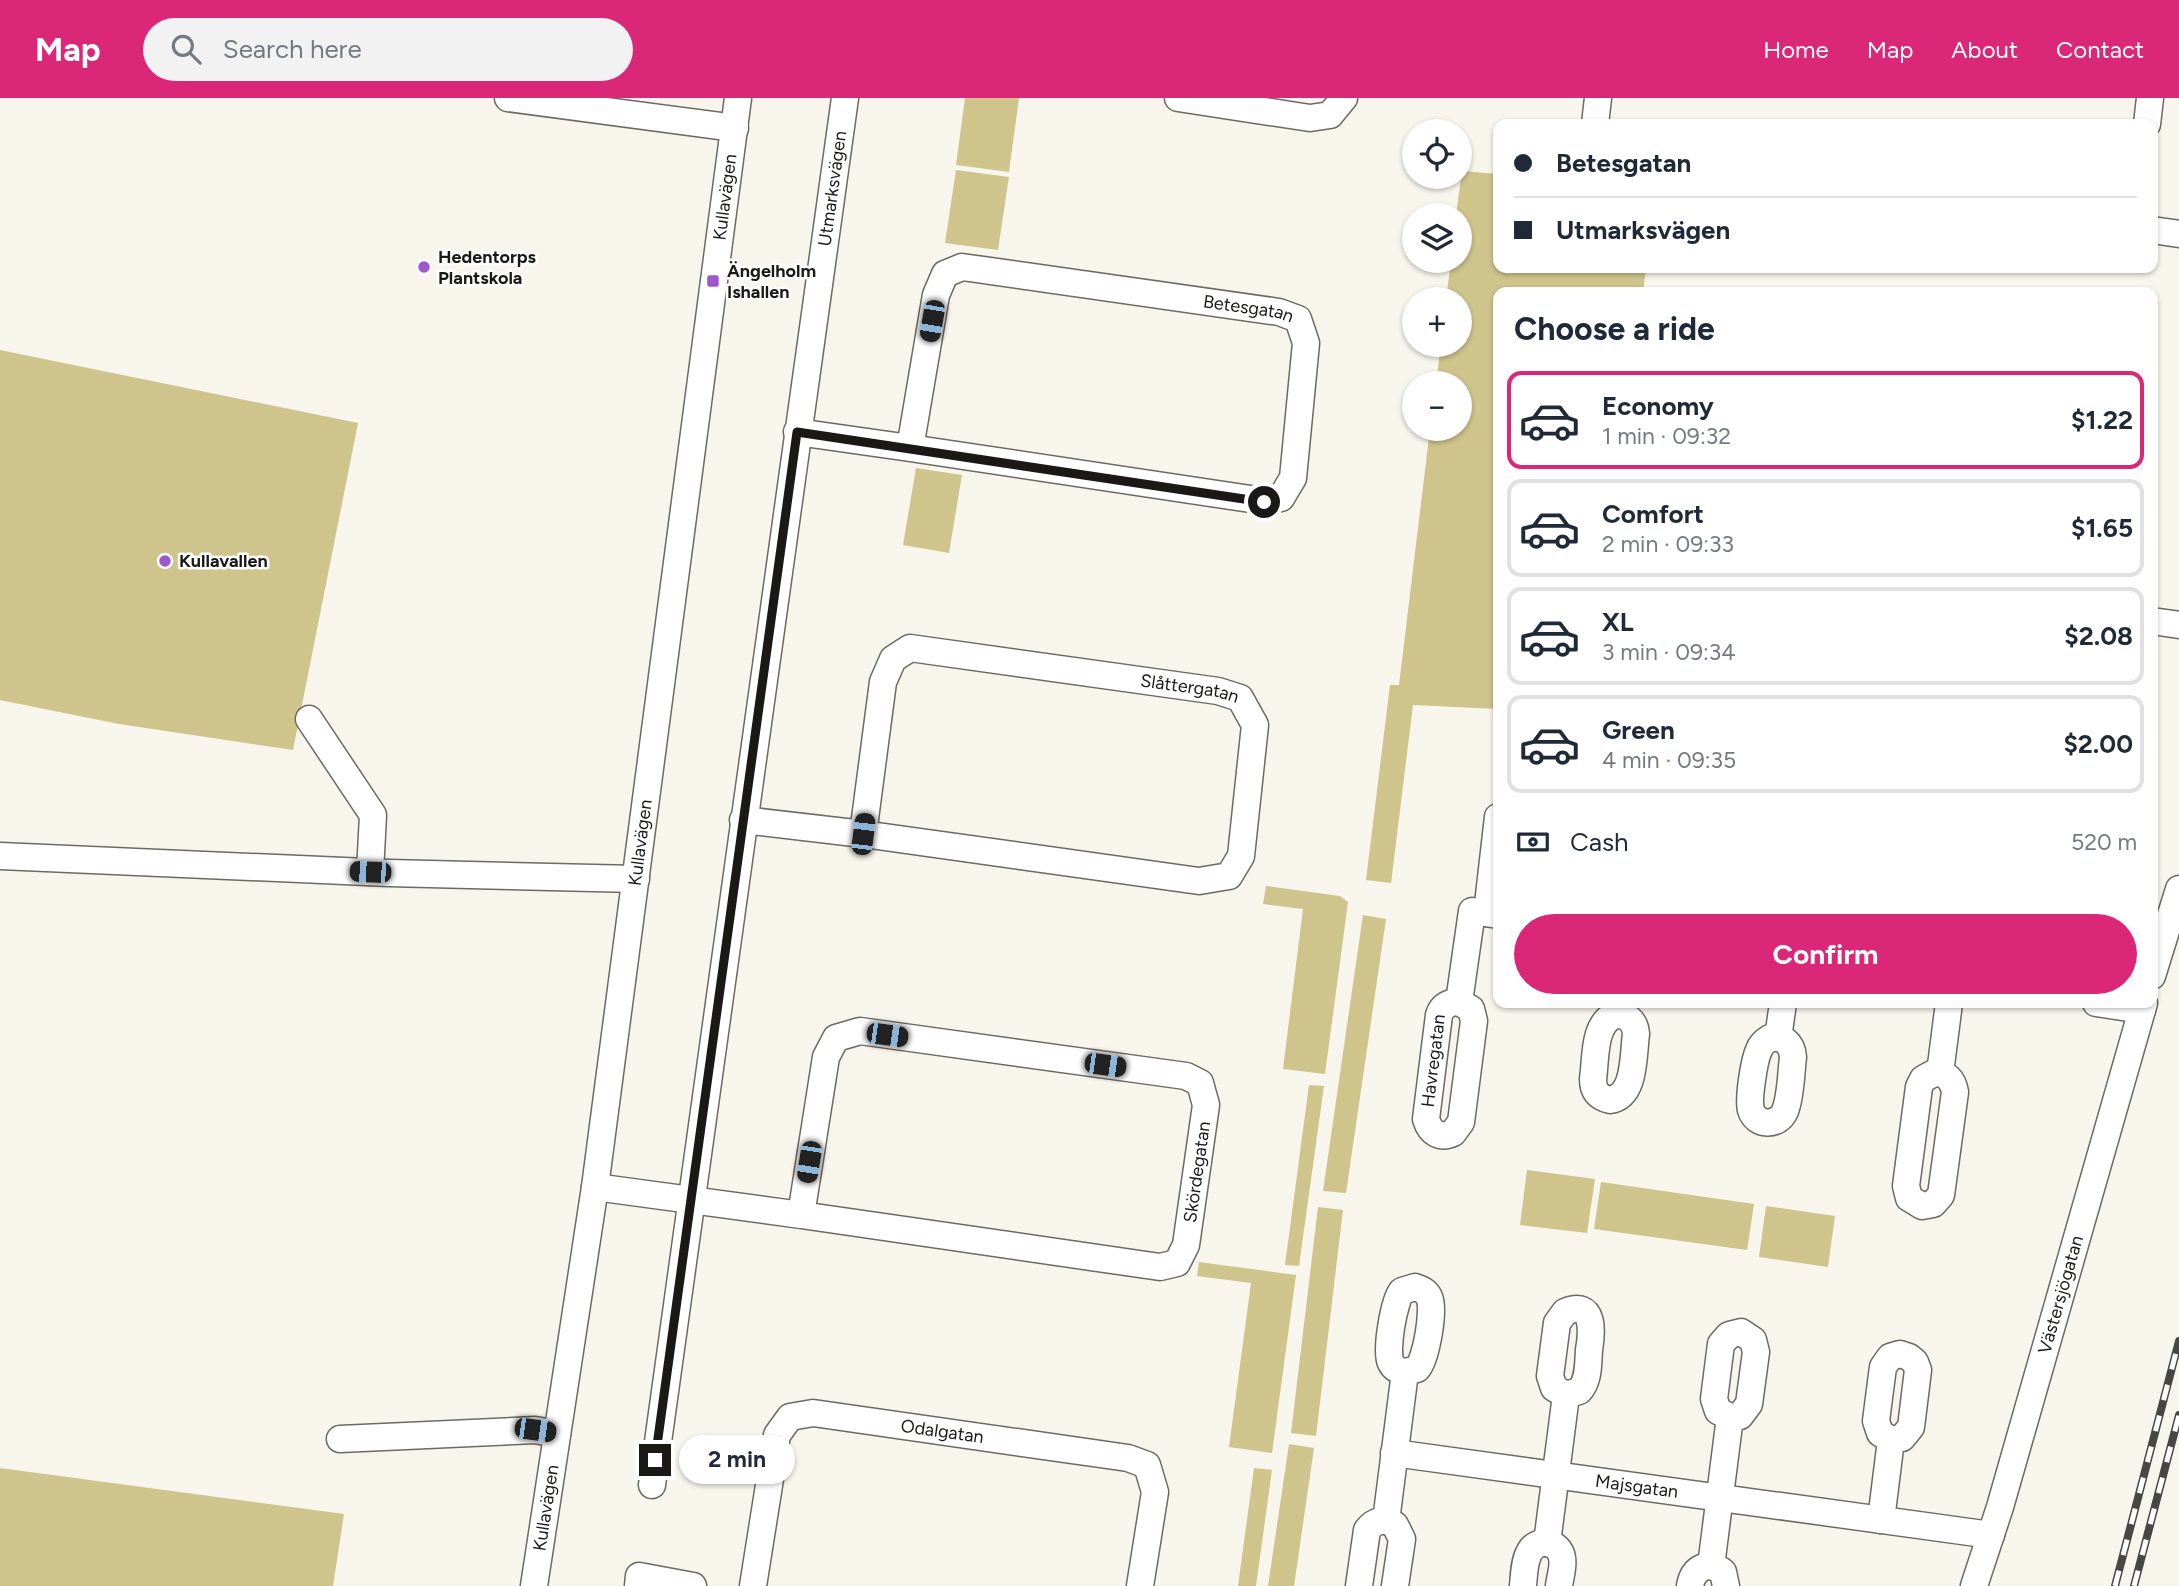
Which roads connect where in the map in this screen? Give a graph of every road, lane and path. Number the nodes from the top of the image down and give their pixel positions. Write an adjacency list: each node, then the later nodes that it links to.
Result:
1 (508, 98): 10 (street)
2 (738, 98): 10 (street, Kullavägen)
3 (845, 98): 13 (street, Utmarksvägen)
4 (1178, 98): 5 (street)
5 (1344, 98)
6 (1598, 98): 8 (street)
7 (2150, 98): 9 (street)
8 (1596, 119)
9 (2148, 119)
10 (723, 126): 22 (street, Kullavägen)
11 (2158, 231): 12 (street)
12 (2179, 234)
13 (797, 432): 14 (street, Betesgatan); 18 (street, Utmarksvägen)
14 (910, 448): 14 (street, Betesgatan)
15 (2158, 622): 16 (street)
16 (2179, 625)
17 (309, 719): 21 (street)
18 (743, 820): 19 (street, Slåttergatan); 33 (street, Utmarksvägen)
19 (863, 834): 19 (street, Slåttergatan)
20 (0, 856): 21 (street)
21 (370, 872): 22 (street)
22 (636, 879): 32 (street, Kullavägen)
23 (2179, 889): 25 (street)
24 (1492, 914): 26 (street, Havregatan)
25 (2158, 957)
26 (1459, 1002)
27 (1782, 1008): 30 (street)
28 (1949, 1008): 31 (street)
29 (2142, 1008): 47 (street, Västersjögatan)
30 (1778, 1038)
31 (1940, 1073)
32 (595, 1187): 33 (street, Skördegatan); 38 (street, Kullavägen)
33 (691, 1200): 34 (street, Skördegatan); 43 (street, Utmarksvägen)
34 (801, 1215): 34 (street, Skördegatan)
35 (1405, 1372): 41 (street)
36 (1566, 1395): 42 (street)
37 (1730, 1417): 44 (street)
38 (557, 1433): 39 (street); 51 (street, Kullavägen)
39 (340, 1439)
40 (1891, 1440): 45 (street)
41 (1394, 1453): 42 (street, Majsgatan); 46 (street)
42 (1555, 1475): 44 (street, Majsgatan); 48 (street)
43 (652, 1485)
44 (1719, 1497): 45 (street, Majsgatan); 49 (street)
45 (1881, 1520): 47 (street, Majsgatan)
46 (1386, 1521): 55 (street); 56 (street)
47 (1991, 1535): 60 (street, Västersjögatan)
48 (1547, 1543): 57 (street); 58 (street)
49 (1719, 1576): 59 (street)
50 (639, 1581): 52 (street)
51 (534, 1586)
52 (693, 1586)
53 (753, 1586): 54 (street, Odalgatan)
54 (1140, 1586)
55 (1359, 1586)
56 (1395, 1586)
57 (1523, 1586)
58 (1559, 1586)
59 (1690, 1586)
60 (1974, 1586)

